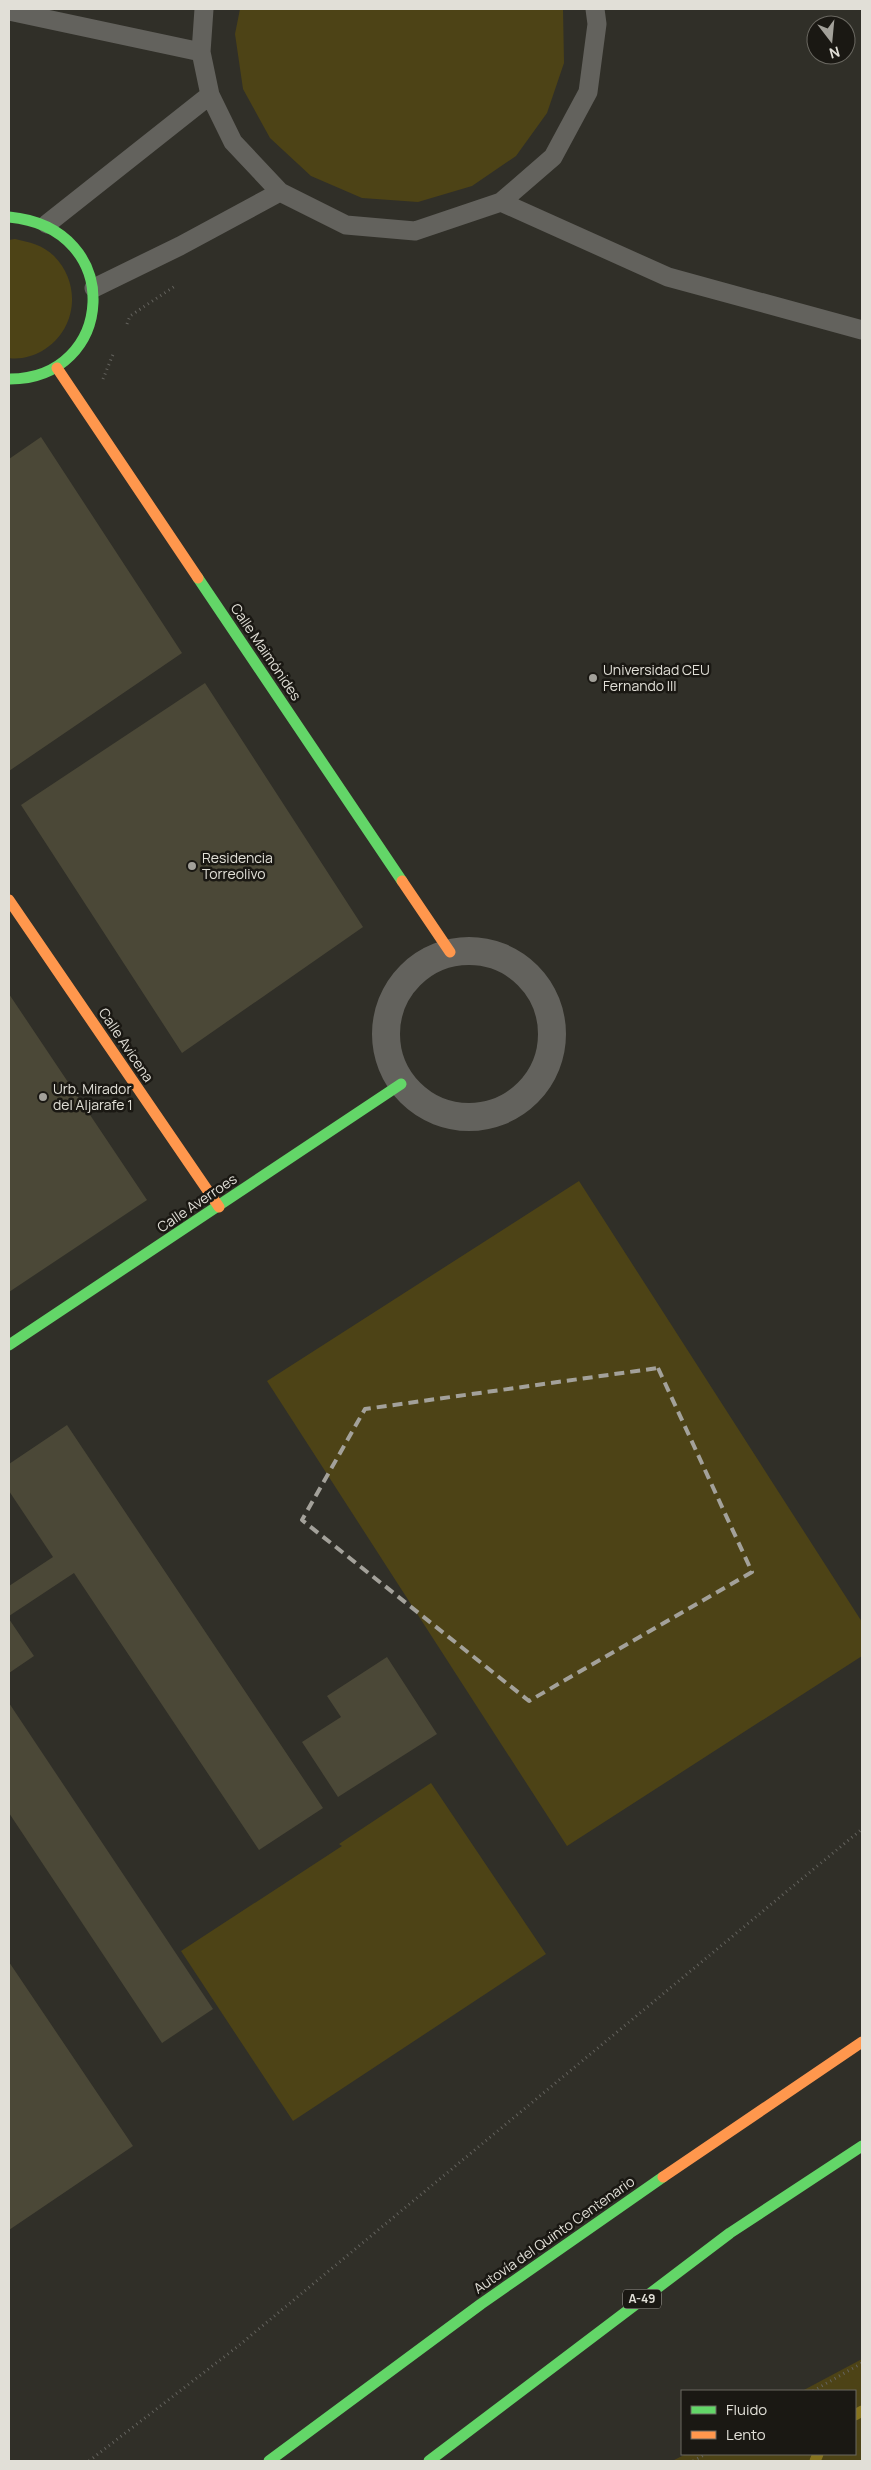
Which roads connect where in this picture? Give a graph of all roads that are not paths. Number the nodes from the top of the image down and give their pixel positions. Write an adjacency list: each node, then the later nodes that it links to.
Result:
1 (204, 9): 4 (lane)
2 (595, 9): 7 (lane)
3 (9, 11): 4 (lane)
4 (201, 52): 5 (lane)
5 (210, 95): 6 (lane); 9 (lane)
6 (280, 192): 7 (lane); 10 (lane)
7 (502, 202): 11 (lane)
8 (9, 217): 9 (main road)
9 (47, 224): 10 (main road)
10 (94, 288): 12 (main road)
11 (862, 330)
12 (57, 368): 13 (main road); 15 (main road, Calle Maimónides)
13 (9, 379)
14 (9, 900): 17 (main road, Calle Avicena)
15 (450, 952): 16 (street); 16 (street)
16 (401, 1084): 17 (main road, Calle Averroes)
17 (219, 1207): 18 (main road, Calle Averroes)
18 (9, 1345)
19 (862, 2042): 21 (main road, Autovía del Quinto Centenario)
20 (862, 2146): 22 (main road, A-49)
21 (269, 2461)
22 (429, 2461)

